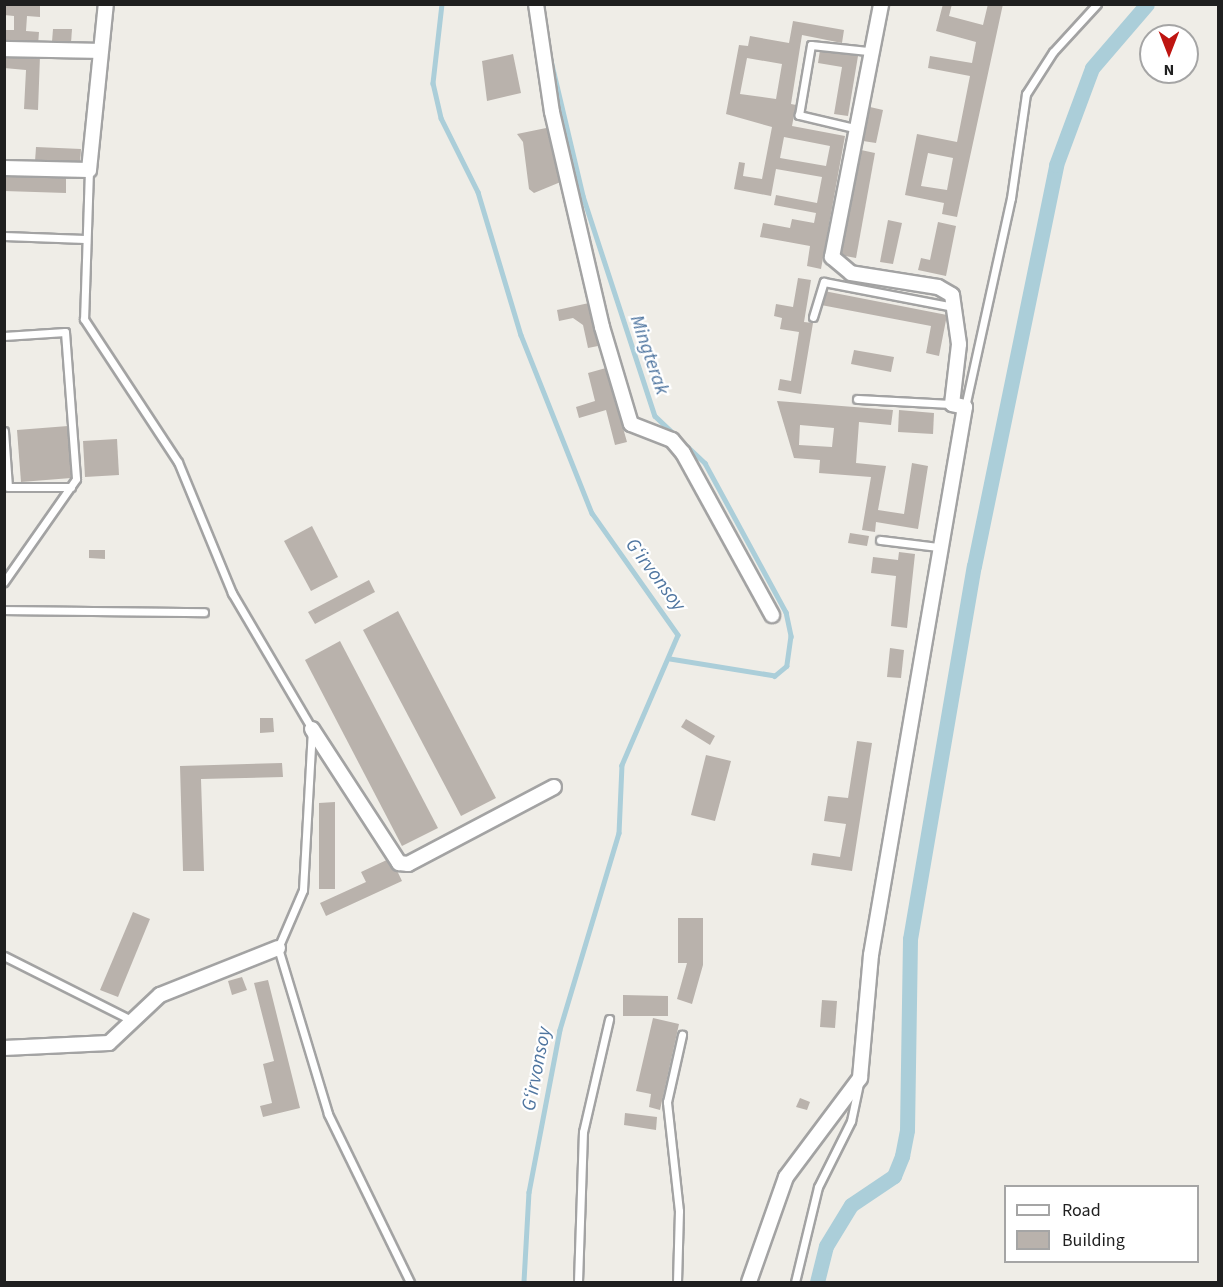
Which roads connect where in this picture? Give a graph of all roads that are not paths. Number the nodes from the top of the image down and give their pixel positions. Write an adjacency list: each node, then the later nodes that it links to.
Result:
1 (106, 4): 6 (street)
2 (536, 4): 25 (street)
3 (881, 4): 7 (street)
4 (1097, 4): 17 (lane)
5 (4, 49): 6 (street)
6 (97, 51): 10 (street)
7 (868, 51): 8 (street); 8 (lane)
8 (854, 128): 13 (street)
9 (4, 168): 10 (street)
10 (89, 170): 12 (lane)
11 (4, 236): 12 (lane)
12 (85, 239): 26 (lane)
13 (954, 307): 14 (lane); 17 (street)
14 (813, 317)
15 (4, 336): 19 (lane)
16 (857, 399): 17 (lane)
17 (959, 405): 21 (street)
18 (4, 431): 19 (lane)
19 (71, 487): 22 (lane)
20 (880, 540): 21 (lane)
21 (939, 548): 34 (street)
22 (4, 582)
23 (4, 610): 24 (lane)
24 (204, 612)
25 (772, 615)
26 (312, 729): 27 (street); 28 (lane)
27 (554, 788)
28 (278, 948): 31 (street); 35 (lane)
29 (4, 956): 31 (lane)
30 (609, 1019): 36 (lane)
31 (131, 1020): 33 (street)
32 (682, 1035): 37 (lane)
33 (4, 1048)
34 (860, 1078): 38 (street); 39 (lane)
35 (410, 1282)
36 (579, 1282)
37 (677, 1282)
38 (749, 1282)
39 (795, 1282)

